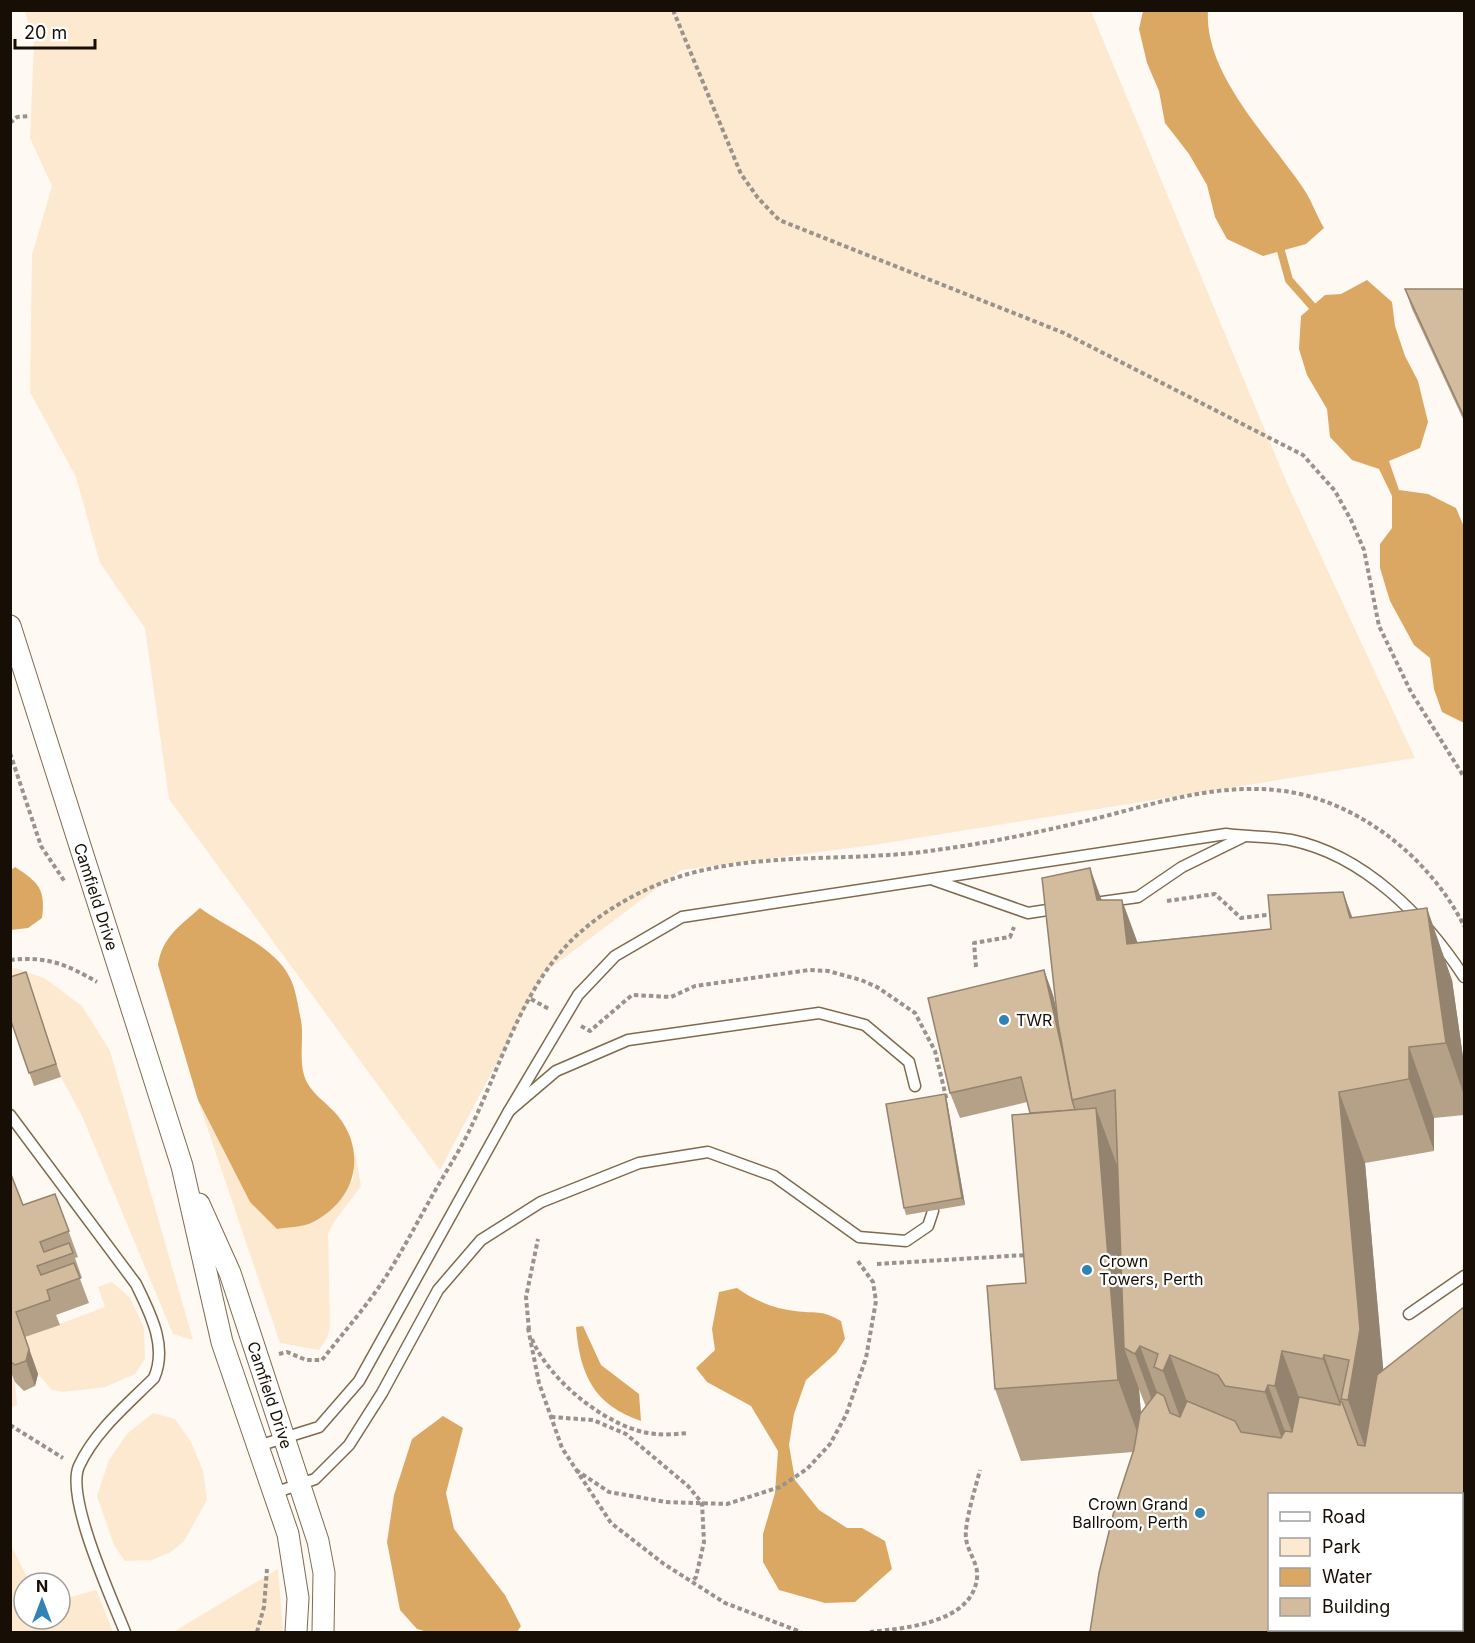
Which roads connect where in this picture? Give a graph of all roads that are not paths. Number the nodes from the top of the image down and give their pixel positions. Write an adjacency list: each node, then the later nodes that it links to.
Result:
1 (10, 626): 10 (street, Camfield Drive)
2 (1244, 836): 3 (lane); 4 (lane); 6 (lane)
3 (931, 879): 5 (lane); 8 (lane)
4 (1094, 903)
5 (1072, 906)
6 (1464, 977)
7 (915, 1086): 8 (lane)
8 (509, 1111): 14 (lane)
9 (10, 1115): 18 (lane)
10 (182, 1166): 14 (street, Camfield Drive); 15 (street, Camfield Drive)
11 (933, 1211): 16 (lane)
12 (1464, 1276): 13 (lane)
13 (1409, 1314)
14 (286, 1438): 15 (lane); 16 (street, Camfield Drive)
15 (258, 1446): 17 (street, Camfield Drive)
16 (301, 1483): 17 (lane); 20 (street, Camfield Drive)
17 (274, 1493): 19 (street, Camfield Drive)
18 (125, 1632)
19 (296, 1632)
20 (323, 1632)

